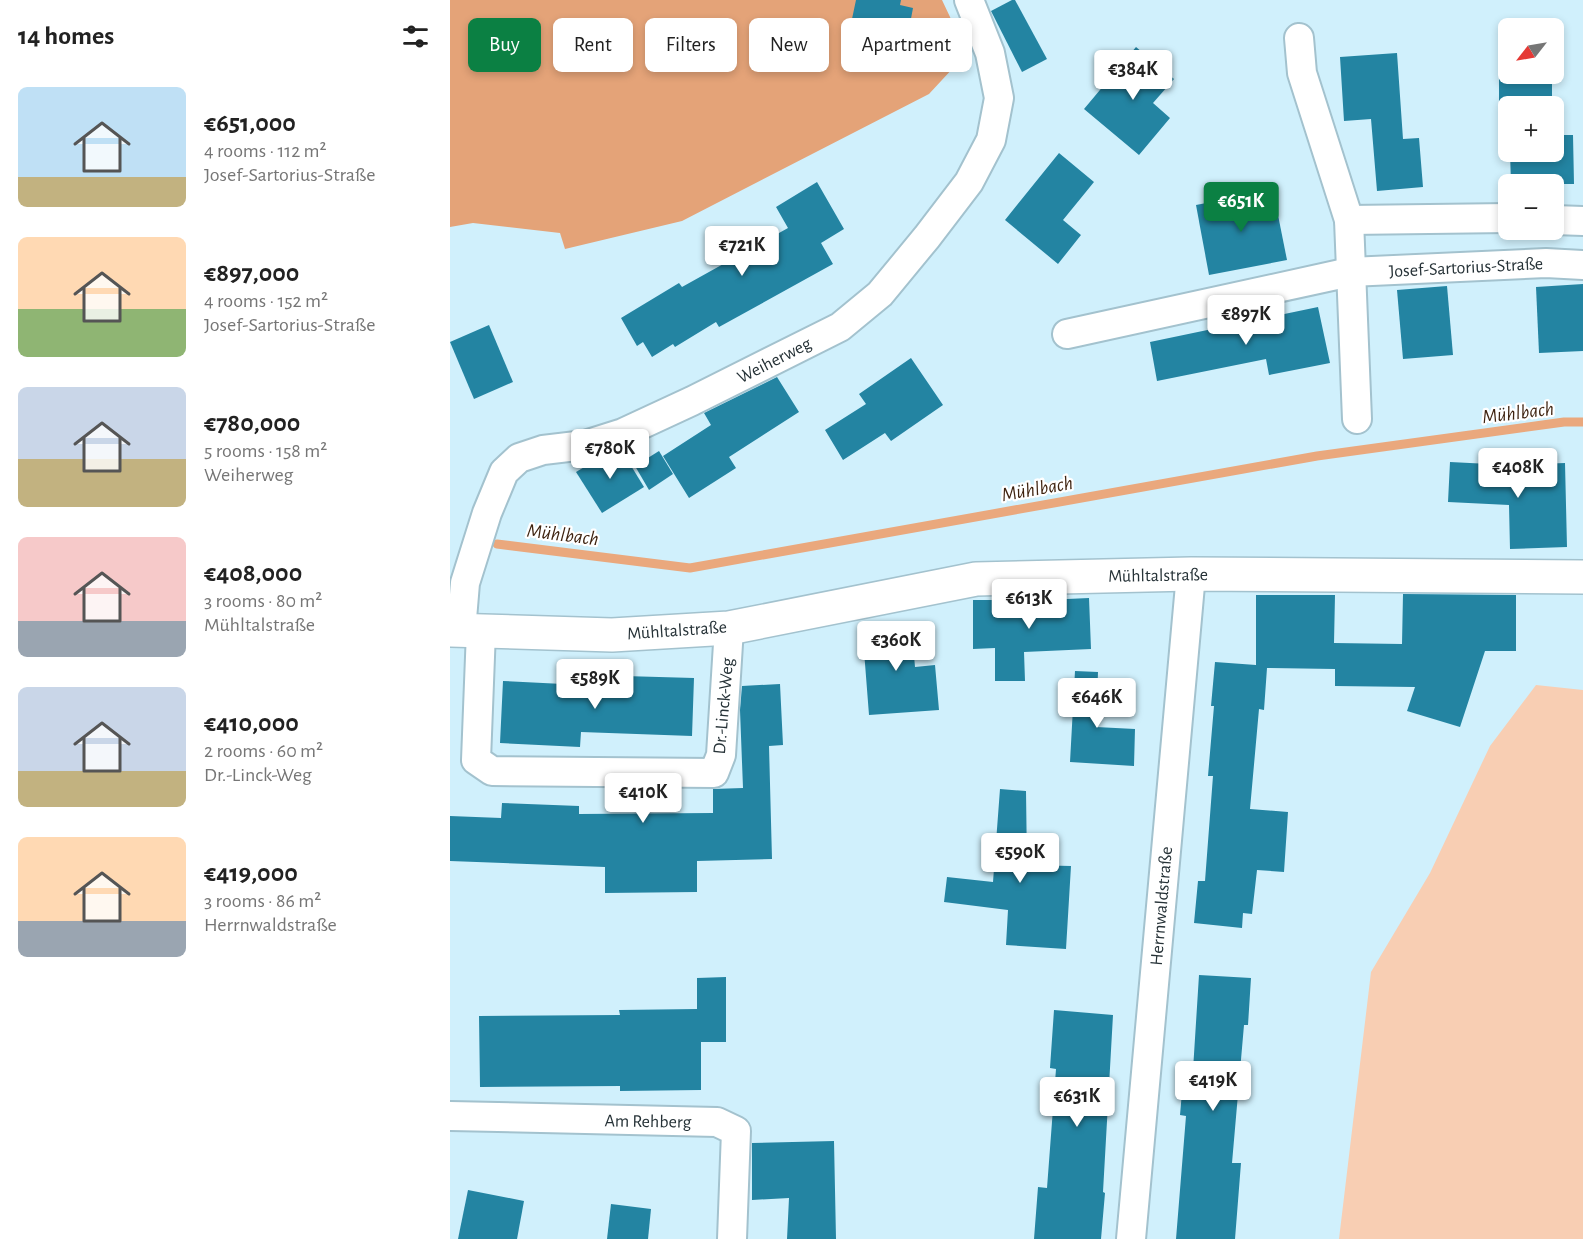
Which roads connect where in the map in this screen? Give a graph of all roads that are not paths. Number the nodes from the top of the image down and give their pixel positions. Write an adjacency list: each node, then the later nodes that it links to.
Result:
1 (969, 0): 14 (street, Weiherweg)
2 (1299, 38): 4 (street)
3 (1498, 218): 4 (street)
4 (1349, 220): 8 (street)
5 (1564, 221): 6 (street)
6 (1583, 222)
7 (1583, 265): 8 (street, Josef-Sartorius-Straße)
8 (1350, 272): 9 (street, Josef-Sartorius-Straße); 10 (street)
9 (1068, 334)
10 (1357, 419)
11 (1191, 574): 12 (main road, Mühltalstraße); 13 (main road, Mühltalstraße); 17 (street, Herrnwaldstraße)
12 (1583, 577)
13 (729, 628): 14 (main road, Mühltalstraße); 14 (street, Dr.-Linck-Weg)
14 (464, 631)
15 (450, 1116): 16 (street, Am Rehberg)
16 (732, 1239)
17 (1131, 1239)

